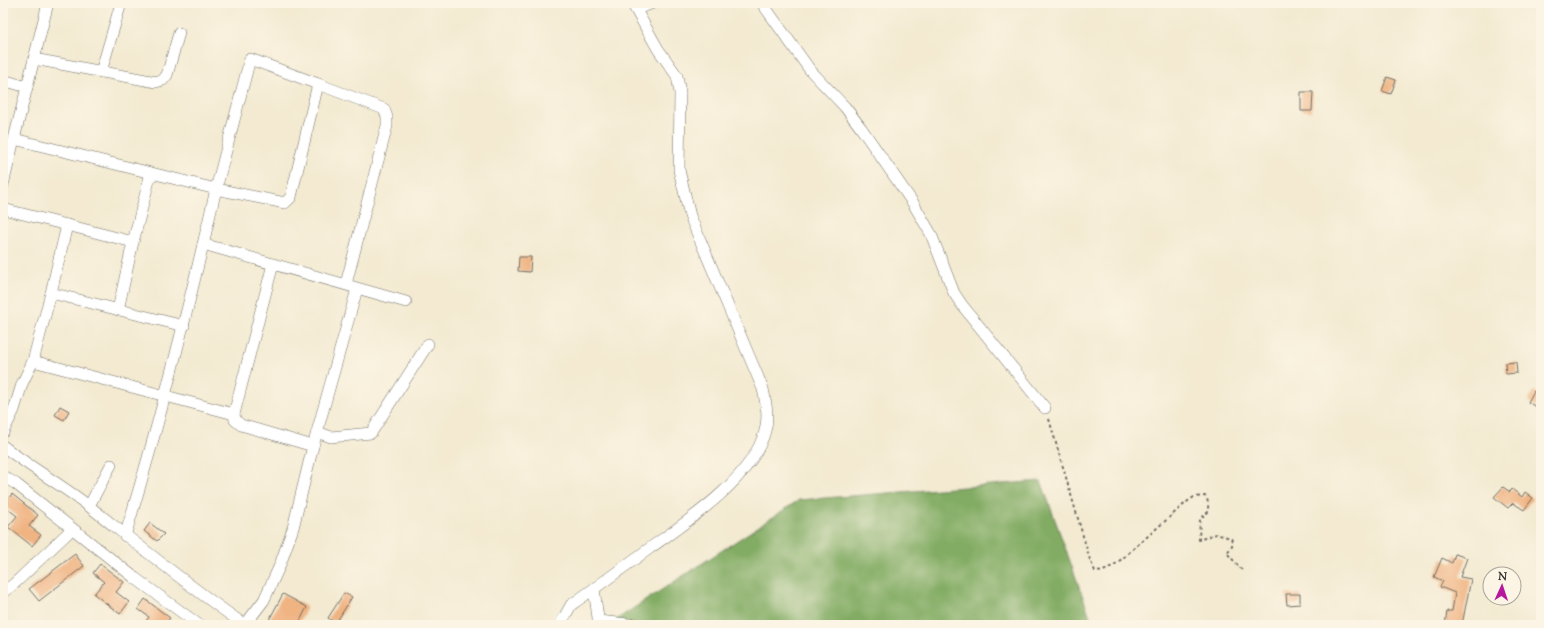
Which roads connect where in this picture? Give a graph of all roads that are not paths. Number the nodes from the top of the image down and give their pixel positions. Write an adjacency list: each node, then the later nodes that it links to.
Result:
1 (48, 3): 7 (street)
2 (121, 3): 8 (street)
3 (653, 3): 5 (street)
4 (762, 3): 30 (street)
5 (634, 6): 41 (street)
6 (179, 33): 8 (street)
7 (34, 60): 8 (street); 11 (street)
8 (101, 72)
9 (3, 80): 11 (street)
10 (318, 84): 15 (street); 15 (street); 21 (street)
11 (27, 87): 12 (street)
12 (14, 139): 13 (street); 14 (street)
13 (151, 173): 15 (street); 18 (street)
14 (3, 185)
15 (216, 189): 19 (street)
16 (3, 208): 17 (street)
17 (67, 225): 18 (street); 23 (street)
18 (133, 242): 25 (street)
19 (203, 244): 20 (street); 26 (street)
20 (273, 264): 21 (street); 31 (street)
21 (346, 284): 22 (street)
22 (357, 289): 24 (street); 33 (street)
23 (50, 293): 25 (street); 28 (street)
24 (406, 302)
25 (118, 310): 26 (street)
26 (184, 326): 29 (street)
27 (428, 344): 33 (street)
28 (34, 361): 29 (street); 32 (street)
29 (164, 395): 31 (street); 40 (street)
30 (1045, 408)
31 (234, 414): 35 (street)
32 (3, 432)
33 (317, 432): 35 (street)
34 (3, 446): 38 (street)
35 (313, 446): 45 (street)
36 (111, 465): 38 (street)
37 (3, 476): 39 (street)
38 (89, 506): 40 (street)
39 (72, 529): 42 (street); 44 (street)
40 (125, 536): 45 (street)
41 (594, 589): 43 (street); 46 (street)
42 (3, 592)
43 (599, 623): 47 (street)
44 (199, 625)
45 (245, 625)
46 (560, 625)
47 (638, 625)

